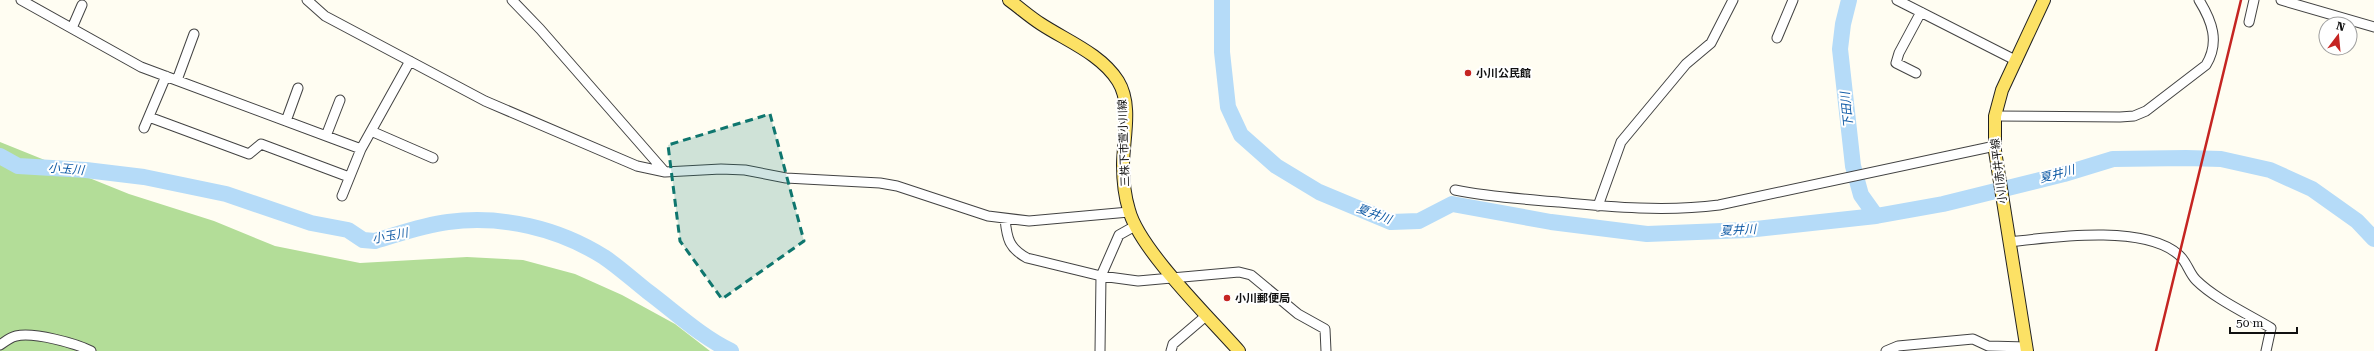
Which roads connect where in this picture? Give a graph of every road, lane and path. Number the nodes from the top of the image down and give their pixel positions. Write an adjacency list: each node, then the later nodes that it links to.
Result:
1 (21, 0): 16 (street)
2 (307, 0): 19 (street)
3 (512, 0): 35 (street)
4 (1009, 0): 40 (main road, 三株下市萱小川線)
5 (1733, 0): 39 (street)
6 (1793, 0): 18 (street)
7 (1898, 0): 13 (street)
8 (2044, 0): 20 (main road, 小川赤井平線)
9 (2199, 0): 26 (street)
10 (2254, 0): 14 (street)
11 (2281, 0): 15 (street)
12 (82, 4): 16 (street)
13 (1921, 12): 20 (street); 21 (street)
14 (2249, 22)
15 (2374, 27)
16 (72, 28): 22 (street)
17 (194, 34): 23 (street)
18 (1777, 38)
19 (410, 61): 30 (street); 35 (street)
20 (2017, 62): 26 (main road, 小川赤井平線)
21 (1916, 73)
22 (166, 76): 23 (street); 27 (street)
23 (177, 80): 28 (street)
24 (298, 88): 28 (street)
25 (340, 100): 31 (street)
26 (1995, 116): 33 (main road, 小川赤井平線)
27 (149, 117): 29 (street); 36 (street)
28 (286, 121): 31 (street)
29 (144, 128)
30 (371, 131): 32 (street); 34 (street)
31 (326, 136): 32 (street)
32 (361, 149): 36 (street)
33 (1995, 149): 39 (street); 43 (main road, 小川赤井平線)
34 (433, 158)
35 (665, 172): 41 (street)
36 (349, 177): 38 (street)
37 (1455, 190): 39 (street)
38 (342, 196)
39 (1598, 206)
40 (1129, 212): 41 (street); 42 (main road, 三株下市萱小川線)
41 (1005, 219): 44 (street)
42 (1135, 226): 44 (street); 45 (main road, 三株下市萱小川線)
43 (2010, 242): 48 (main road, 小川赤井平線); 55 (street)
44 (1101, 276): 45 (street); 50 (street)
45 (1174, 278): 46 (main road, 三株下市萱小川線); 53 (street)
46 (1208, 315): 51 (street); 52 (main road, 三株下市萱小川線)
47 (0, 345): 49 (street)
48 (2027, 349): 54 (street)
49 (86, 350)
50 (1100, 351)
51 (1171, 351)
52 (1239, 351)
53 (1326, 351)
54 (1886, 351)
55 (2266, 351)

